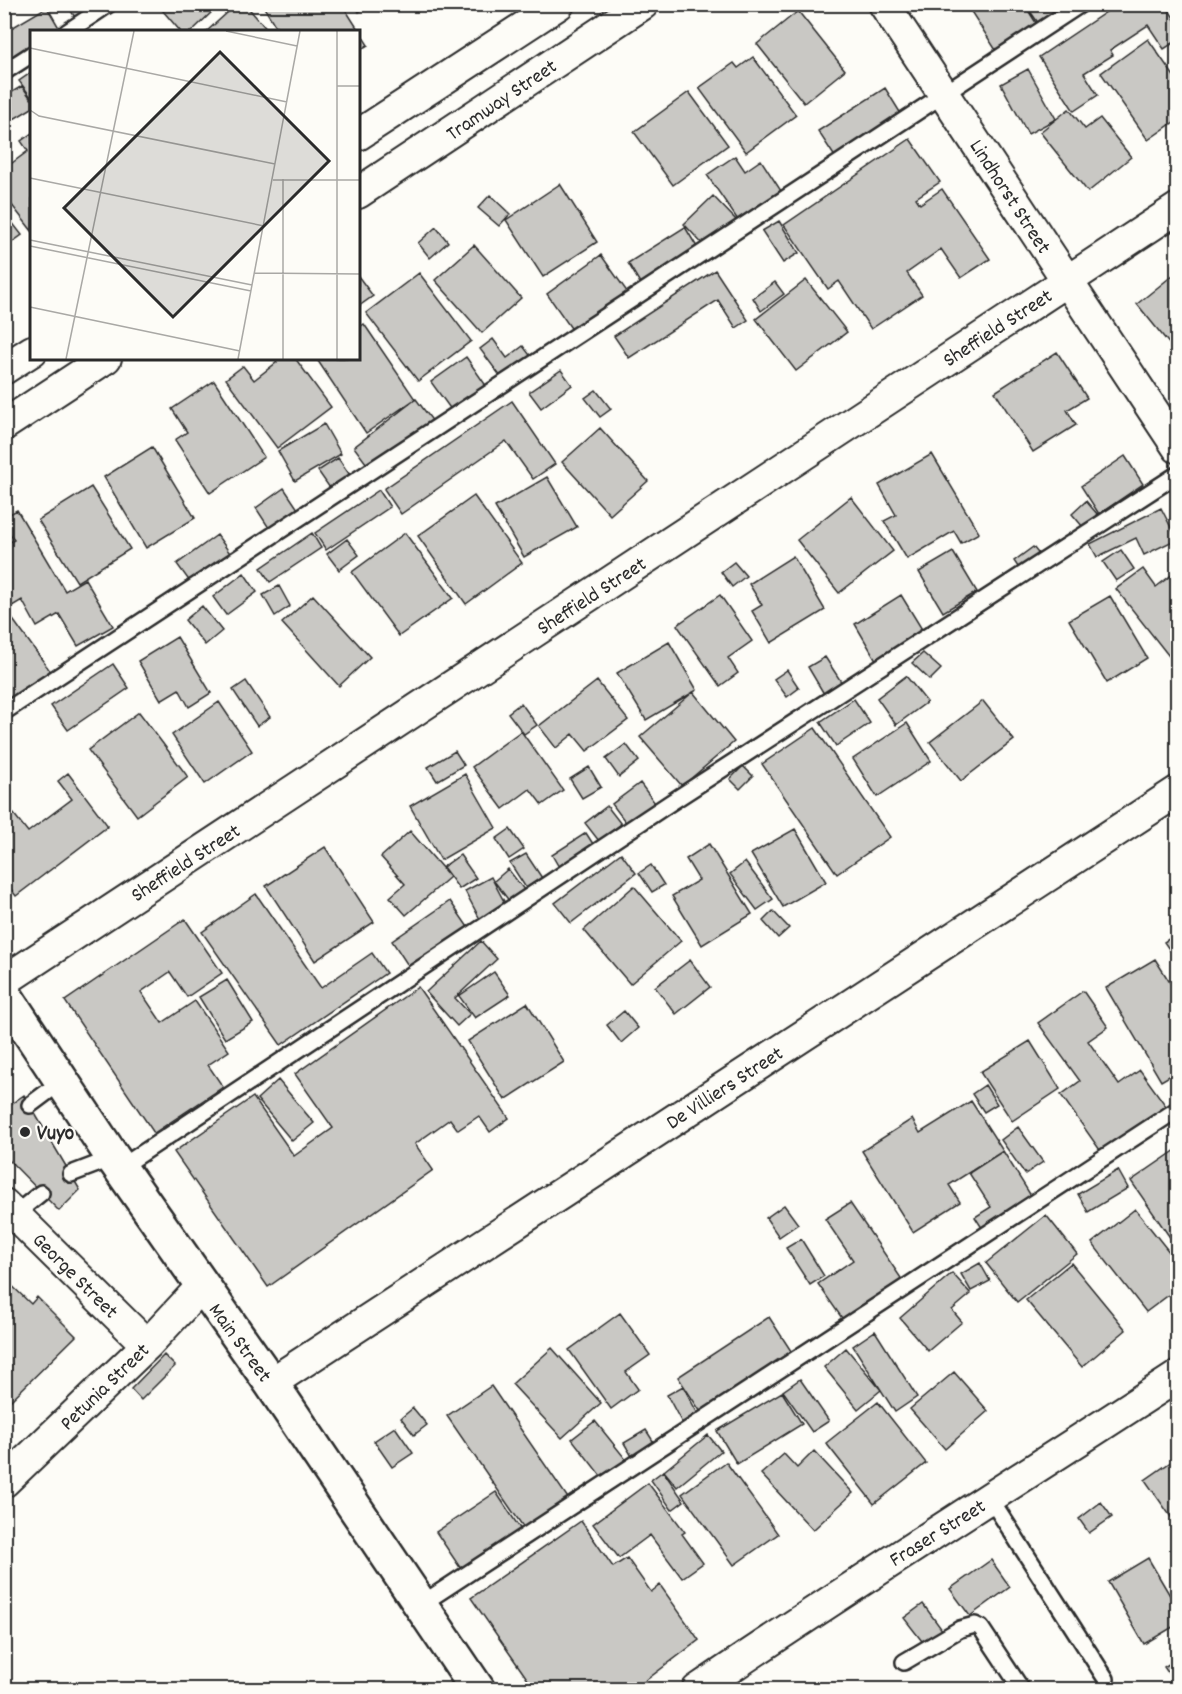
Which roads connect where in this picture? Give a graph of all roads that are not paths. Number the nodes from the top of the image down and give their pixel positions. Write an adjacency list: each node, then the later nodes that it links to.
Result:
1 (108, 4): 6 (lane)
2 (559, 4): 10 (street)
3 (643, 4): 12 (street, Tramway Street)
4 (884, 4): 9 (street, Lindhorst Street)
5 (1081, 4): 9 (lane)
6 (70, 30)
7 (30, 55): 8 (lane)
8 (4, 72)
9 (944, 94): 15 (street, Lindhorst Street); 23 (lane)
10 (419, 96): 11 (street); 12 (street)
11 (360, 134)
12 (440, 140): 13 (street, Tramway Street)
13 (360, 191)
14 (1178, 208): 15 (street, Sheffield Street)
15 (1066, 281): 21 (street, Lindhorst Street); 25 (street, Sheffield Street)
16 (30, 352): 19 (street)
17 (99, 360): 18 (street)
18 (76, 367): 20 (street)
19 (4, 369)
20 (4, 425)
21 (1178, 448)
22 (1178, 474): 30 (lane)
23 (4, 712)
24 (1178, 791): 37 (street, De Villiers Street)
25 (4, 981)
26 (4, 994): 27 (main road, Main Street)
27 (62, 1081): 28 (lane); 30 (main road, Main Street)
28 (30, 1105)
29 (1178, 1109): 40 (lane)
30 (116, 1163): 31 (lane); 34 (main road, Main Street)
31 (71, 1174)
32 (41, 1193): 33 (lane)
33 (10, 1210): 35 (street, George Street)
34 (202, 1286): 35 (street, Petunia Street); 37 (main road, Main Street)
35 (147, 1345): 38 (street, Petunia Street)
36 (1178, 1376): 39 (street, Fraser Street)
37 (271, 1383): 40 (main road, Main Street)
38 (4, 1482)
39 (990, 1498): 42 (lane); 44 (street, Fraser Street)
40 (420, 1605): 43 (main road, Main Street)
41 (904, 1662): 45 (lane)
42 (1106, 1679)
43 (478, 1689)
44 (697, 1689)
45 (1022, 1689)

